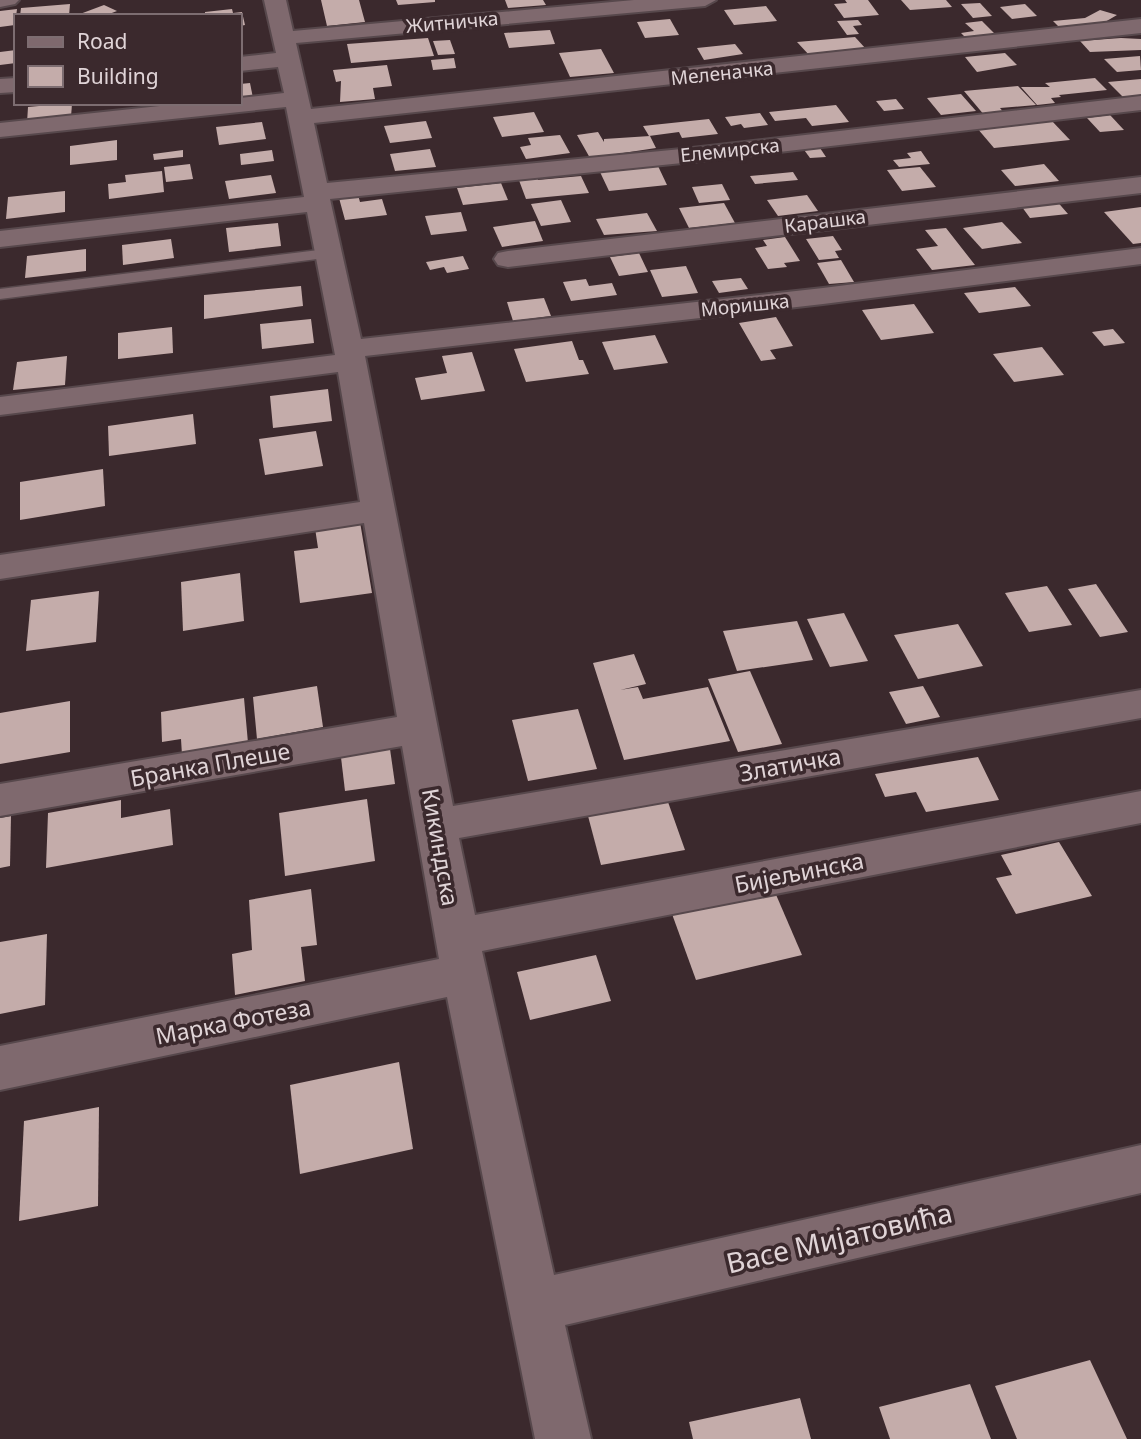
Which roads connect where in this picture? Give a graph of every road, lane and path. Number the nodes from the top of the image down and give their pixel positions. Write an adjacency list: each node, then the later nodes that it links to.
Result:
1 (8, 0): 4 (street)
2 (275, 0): 6 (street, Кикиндска)
3 (705, 0): 6 (street, Житничка)
4 (0, 1)
5 (1139, 13): 9 (street, Меленачка)
6 (286, 49): 7 (street, Житничка); 9 (street, Кикиндска)
7 (242, 63)
8 (1141, 103): 12 (street, Елемирска)
9 (300, 108): 10 (street, Меленачка); 12 (street, Кикиндска)
10 (0, 130)
11 (1141, 185): 16 (street, Карашка)
12 (319, 197): 13 (street, Елемирска); 14 (street, Кикиндска)
13 (0, 239)
14 (327, 254): 17 (lane); 18 (street, Кикиндска)
15 (1141, 256): 18 (street, Моришка)
16 (508, 259)
17 (0, 294)
18 (349, 356): 19 (street, Моришка); 20 (street, Кикиндска)
19 (0, 406)
20 (380, 510): 21 (street); 23 (street, Кикиндска)
21 (0, 567)
22 (1141, 705): 26 (street, Златичка)
23 (419, 728): 24 (street, Бранка Плеше); 26 (street, Кикиндска)
24 (0, 800)
25 (1141, 807): 27 (street, Бијељинска)
26 (438, 825): 27 (street, Кикиндска)
27 (462, 955): 28 (street, Марка Фотеза); 30 (street, Кикиндска)
28 (0, 1068)
29 (1141, 1169): 30 (street, Васе Мијатовића)
30 (536, 1305): 31 (street, Кикиндска)
31 (562, 1439)

